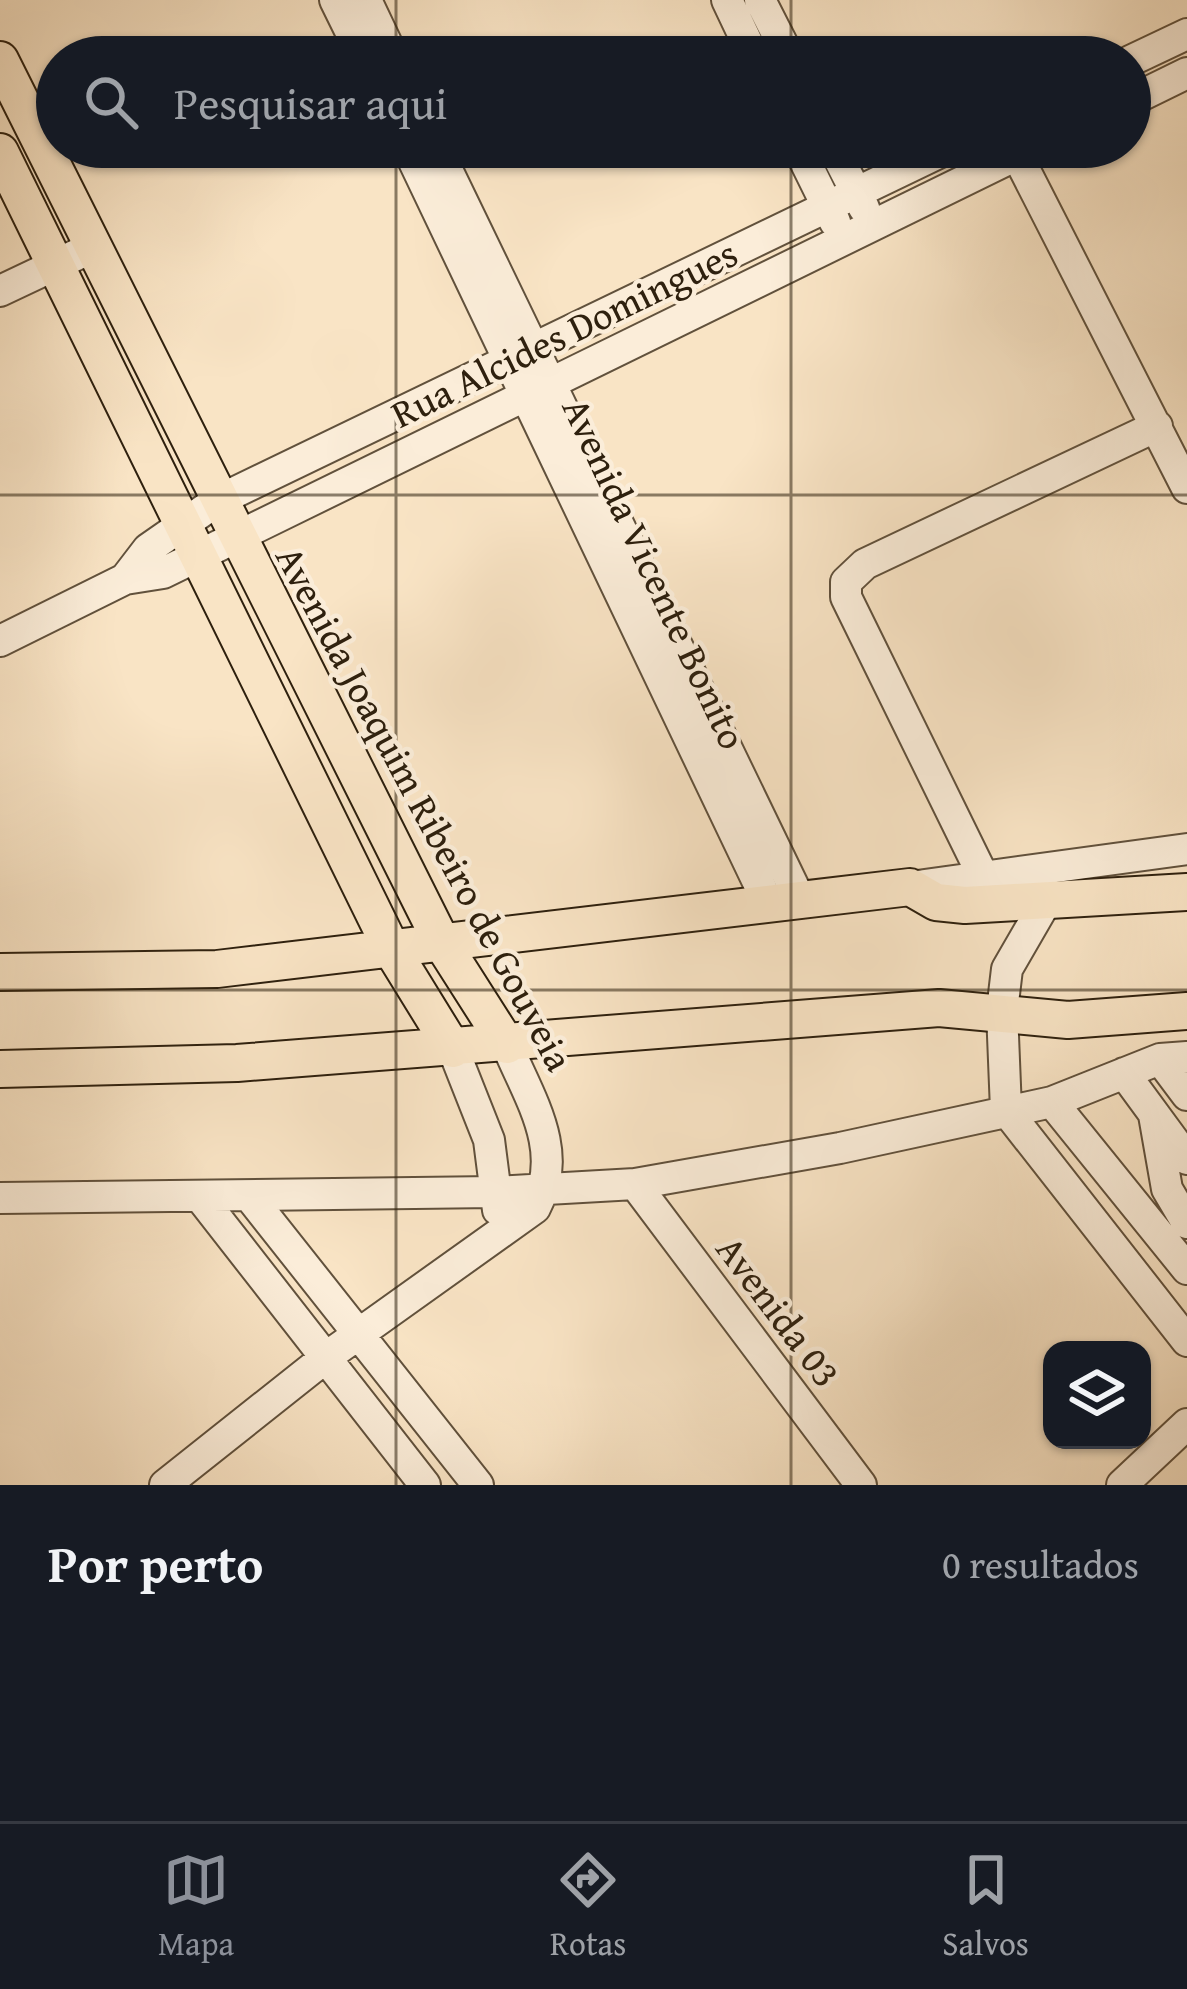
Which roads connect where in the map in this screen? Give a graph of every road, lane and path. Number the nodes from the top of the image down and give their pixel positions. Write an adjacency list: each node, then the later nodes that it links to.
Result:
1 (335, 0): 6 (street)
2 (365, 0): 7 (street)
3 (727, 0): 8 (street)
4 (760, 0): 9 (street)
5 (1187, 34): 10 (street)
6 (353, 36)
7 (383, 36)
8 (744, 36)
9 (778, 36)
10 (1151, 51)
11 (0, 60): 14 (main road, Avenida Joaquim Ribeiro de Gouveia)
12 (1187, 73): 13 (street)
13 (1151, 90)
14 (36, 134)
15 (0, 152): 29 (main road)
16 (52, 168): 28 (main road, Avenida Joaquim Ribeiro de Gouveia)
17 (419, 168): 31 (street, Avenida Vicente Bonito)
18 (445, 168): 31 (street, Avenida Vicente Bonito)
19 (808, 168): 25 (street)
20 (844, 168): 24 (street)
21 (907, 168): 24 (street, Rua Alcides Domingues)
22 (985, 168): 26 (street, Rua Alcides Domingues)
23 (1030, 168): 34 (street)
24 (856, 192): 25 (street, Rua Alcides Domingues); 26 (street)
25 (827, 206): 27 (street); 31 (street, Rua Alcides Domingues)
26 (872, 224): 27 (street, Rua Alcides Domingues)
27 (843, 238): 32 (street, Rua Alcides Domingues)
28 (91, 248): 29 (street); 37 (main road, Avenida Joaquim Ribeiro de Gouveia)
29 (55, 265): 30 (street); 39 (main road)
30 (0, 291)
31 (522, 354): 32 (street, Avenida Vicente Bonito); 33 (street, Rua Alcides Domingues)
32 (538, 389): 35 (street, Rua Alcides Domingues); 45 (street, Avenida Vicente Bonito)
33 (375, 423): 35 (street); 37 (street, Rua Alcides Domingues)
34 (1156, 426): 36 (street); 42 (street)
35 (394, 460): 38 (street, Rua Alcides Domingues)
36 (1187, 488)
37 (217, 501): 38 (main road, Avenida Joaquim Ribeiro de Gouveia); 39 (street, Rua Alcides Domingues)
38 (234, 537): 39 (street, Rua Alcides Domingues); 47 (main road, Avenida Joaquim Ribeiro de Gouveia)
39 (190, 540): 40 (street, Rua Alcides Domingues); 48 (main road)
40 (0, 641)
41 (1187, 849): 42 (street)
42 (983, 876): 43 (street)
43 (910, 887): 45 (main road); 46 (main road)
44 (1187, 892): 46 (main road)
45 (784, 902): 47 (main road)
46 (1044, 905): 50 (street)
47 (442, 943): 48 (main road); 52 (main road, Avenida Joaquim Ribeiro de Gouveia)
48 (392, 950): 49 (main road); 53 (main road)
49 (0, 972)
50 (1002, 1011): 51 (main road); 52 (main road); 59 (street)
51 (1187, 1012)
52 (507, 1045): 53 (main road); 63 (street, Avenida Joaquim Ribeiro de Gouveia)
53 (453, 1049): 55 (main road); 64 (street)
54 (1174, 1058): 56 (street); 57 (street)
55 (0, 1069)
56 (1124, 1073): 58 (street); 60 (street)
57 (1187, 1096)
58 (1052, 1102): 59 (street); 70 (street)
59 (1006, 1110): 62 (street); 72 (street)
60 (1154, 1115): 61 (street); 68 (street)
61 (1187, 1159)
62 (635, 1184): 63 (street); 78 (street, Avenida 03)
63 (546, 1188): 64 (street); 69 (street)
64 (494, 1192): 65 (street); 69 (street)
65 (250, 1196): 67 (street); 71 (street)
66 (0, 1198): 67 (street)
67 (201, 1198): 73 (street)
68 (1187, 1223)
69 (502, 1228): 71 (street)
70 (1187, 1269)
71 (358, 1334): 73 (street); 77 (street)
72 (1187, 1341)
73 (325, 1358): 75 (street); 76 (street)
74 (1187, 1424): 79 (street)
75 (165, 1485)
76 (425, 1485)
77 (478, 1485)
78 (861, 1485)
79 (1122, 1485)

